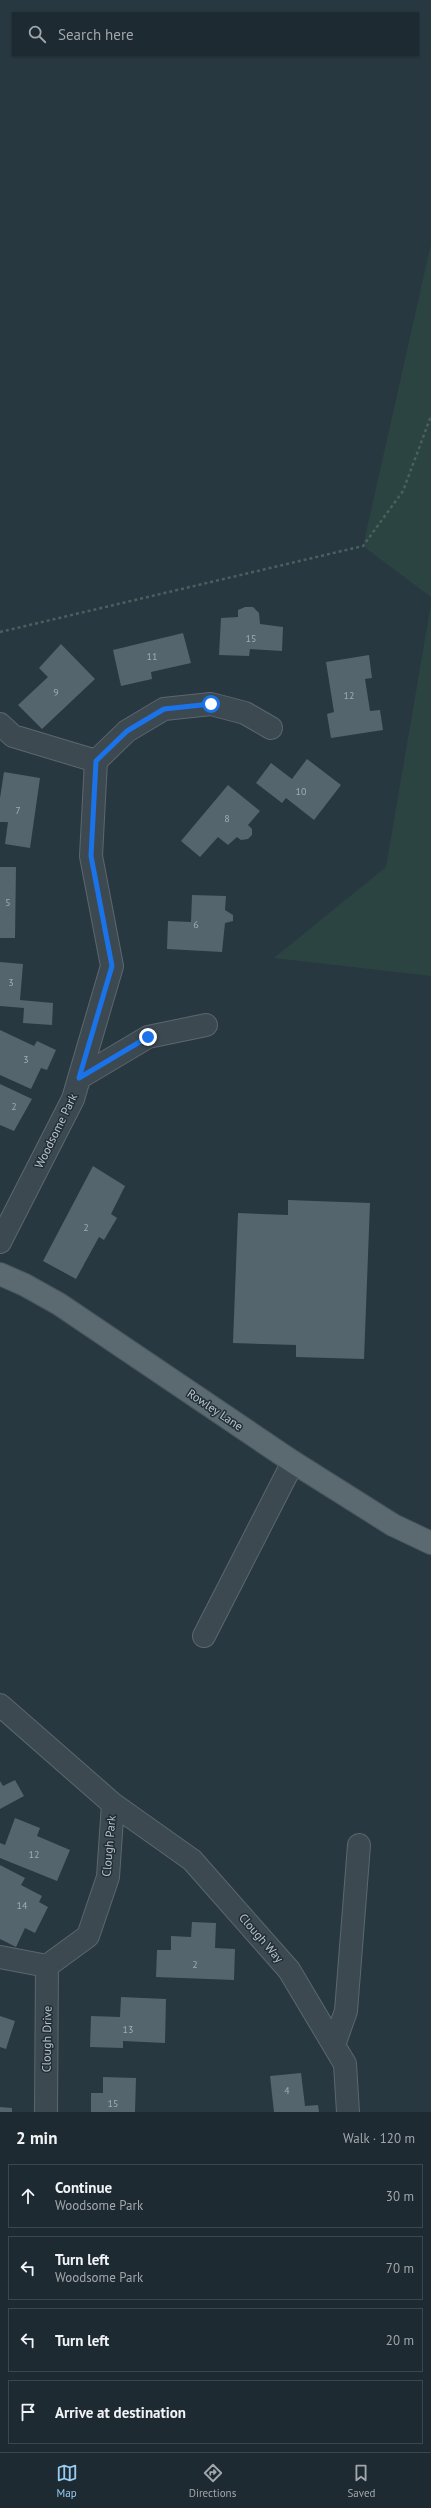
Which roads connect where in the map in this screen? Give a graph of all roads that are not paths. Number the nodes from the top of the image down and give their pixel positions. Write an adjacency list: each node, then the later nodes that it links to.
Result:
1 (0, 724): 3 (street)
2 (271, 728): 3 (street)
3 (96, 761): 5 (street, Woodsome Park)
4 (206, 1025): 5 (street)
5 (79, 1078): 6 (street, Woodsome Park)
6 (0, 1242)
7 (0, 1274): 8 (main road, Rowley Lane)
8 (293, 1462): 9 (main road, Rowley Lane); 10 (street)
9 (431, 1543)
10 (204, 1636)
11 (0, 1705): 12 (street, Clough Park)
12 (113, 1804): 15 (street, Clough Park); 16 (street, Clough Way)
13 (359, 1846): 16 (street)
14 (0, 1957): 15 (street)
15 (48, 1966): 17 (street, Clough Drive)
16 (334, 2045): 18 (street, Clough Way)
17 (46, 2112)
18 (348, 2112)

